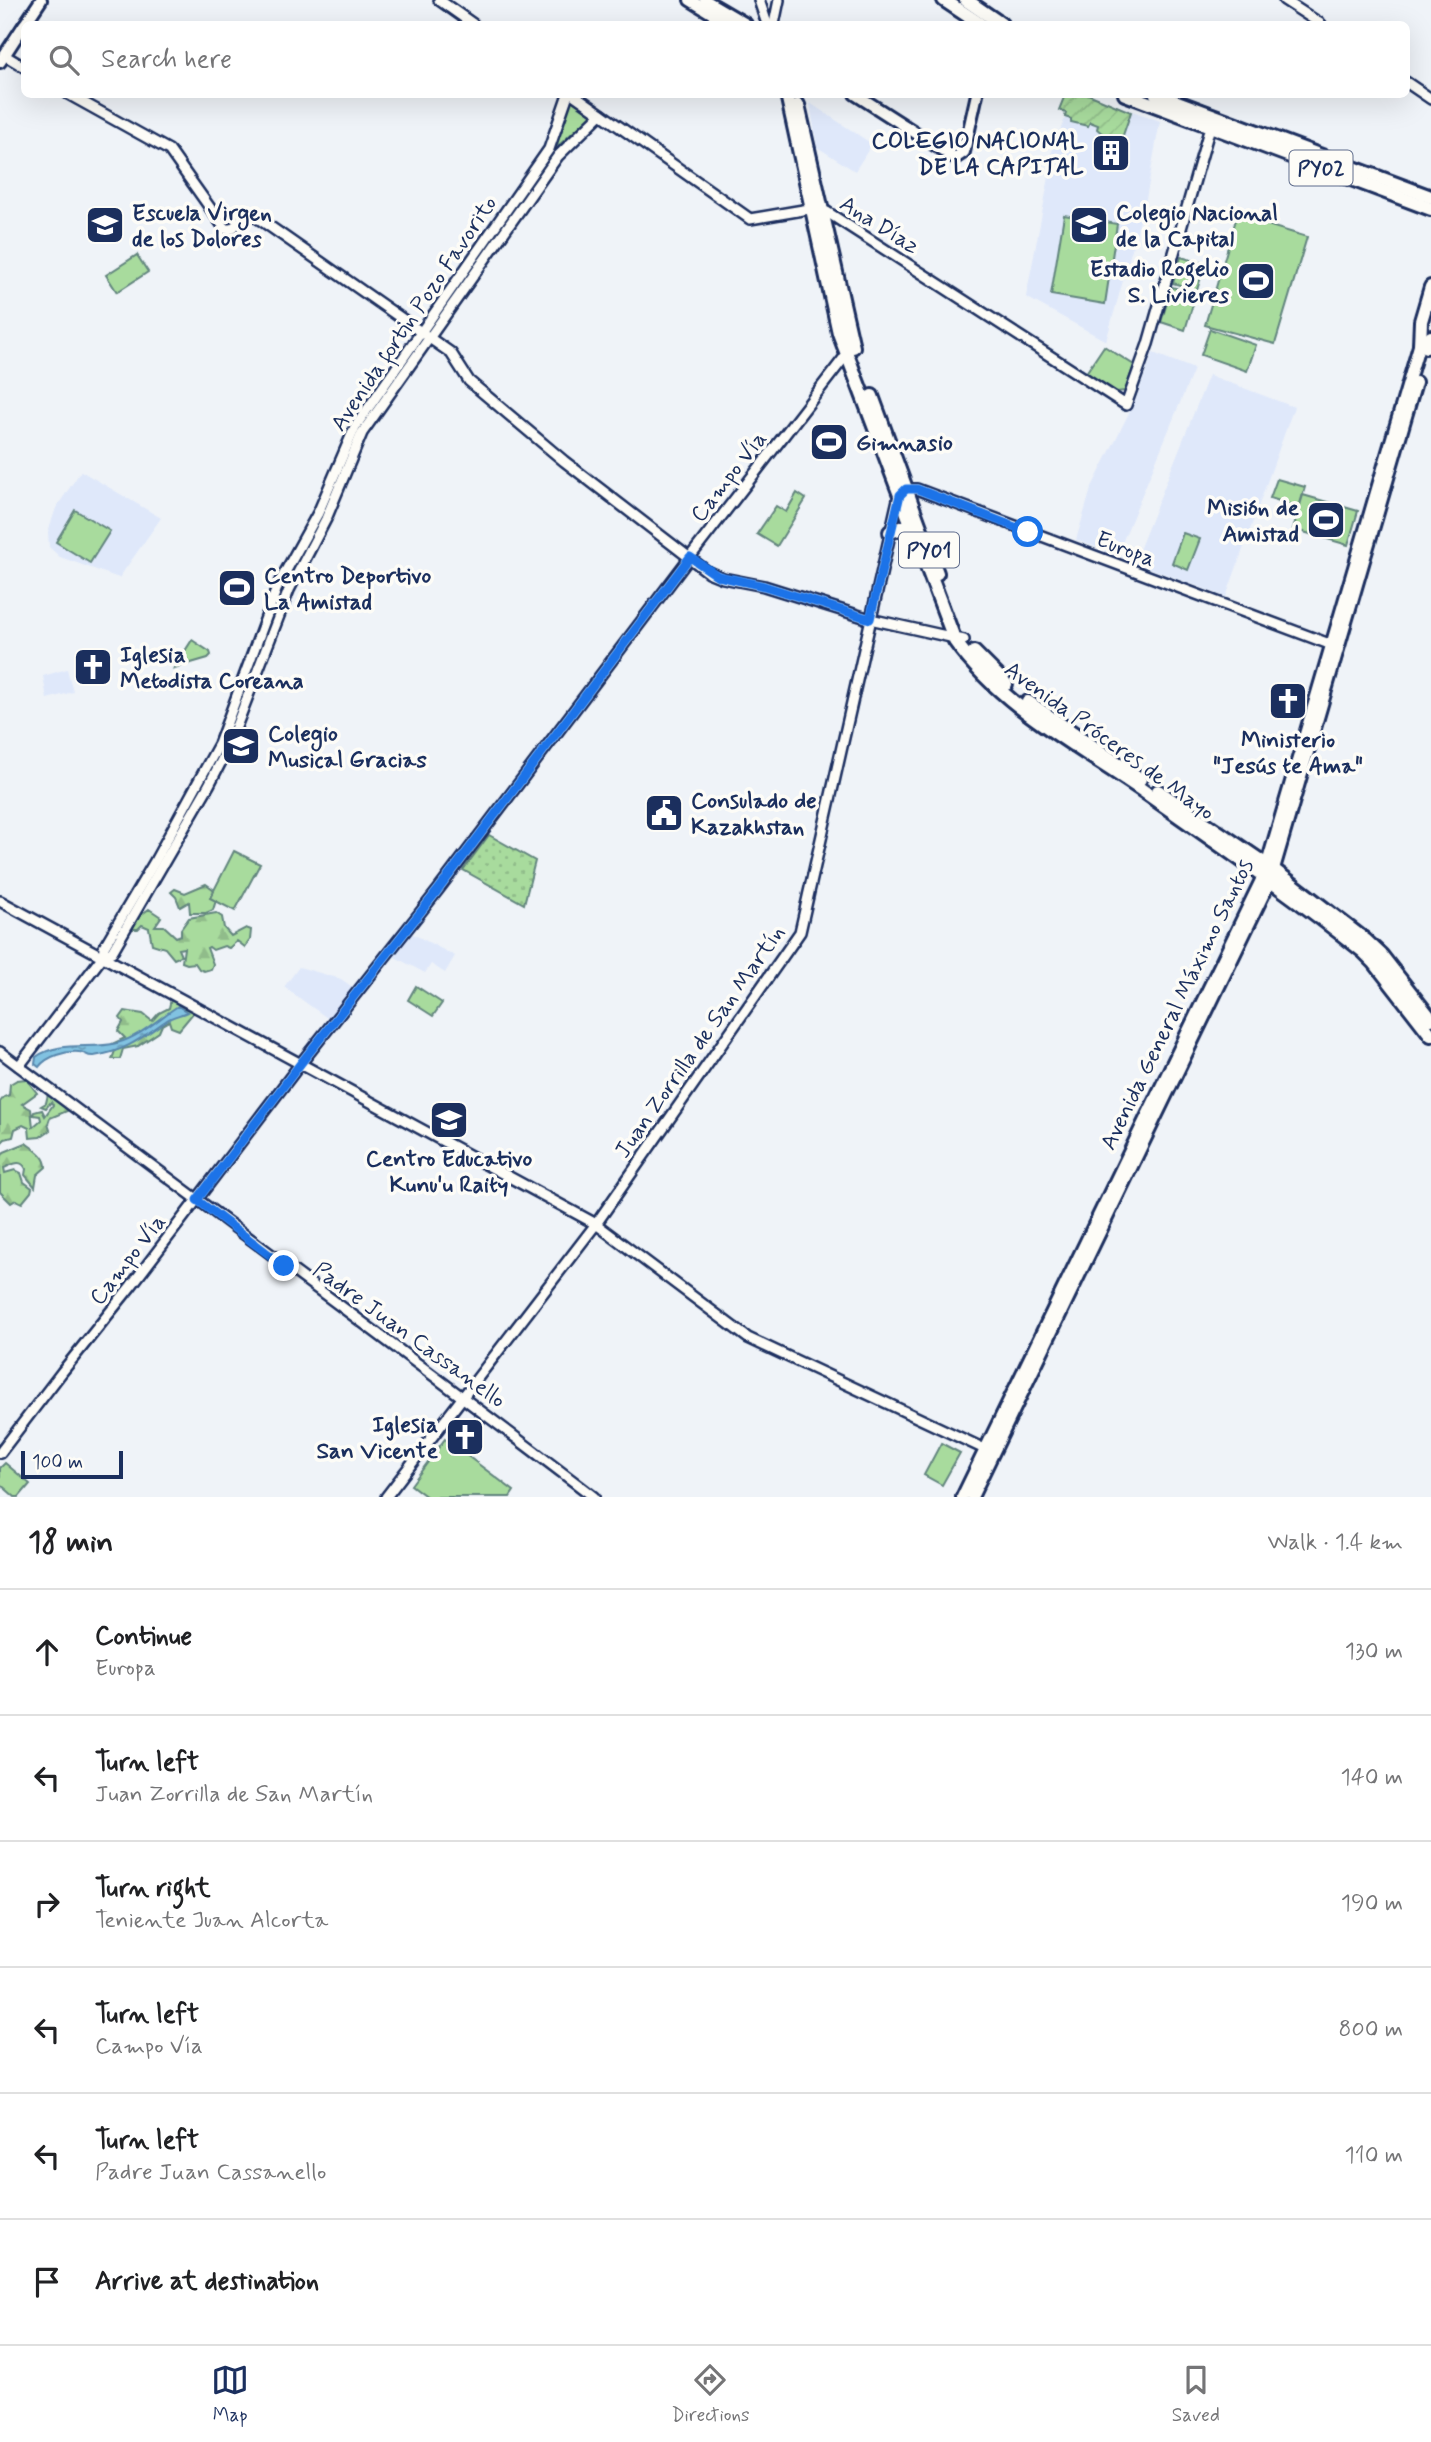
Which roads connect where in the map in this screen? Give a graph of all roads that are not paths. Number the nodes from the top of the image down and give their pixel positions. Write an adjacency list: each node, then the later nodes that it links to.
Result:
1 (41, 0): 10 (main road)
2 (439, 0): 11 (street)
3 (690, 0): 12 (main road)
4 (705, 0): 13 (main road)
5 (944, 0): 16 (highway)
6 (965, 0): 17 (highway)
7 (1284, 0): 18 (street)
8 (759, 2): 9 (street); 14 (street)
9 (779, 2): 15 (street)
10 (28, 21)
11 (469, 21)
12 (724, 21)
13 (741, 21)
14 (766, 21)
15 (775, 21)
16 (976, 21)
17 (994, 21)
18 (1316, 21)
19 (21, 31): 20 (main road)
20 (2, 59): 21 (street)
21 (21, 67)
22 (1410, 85): 32 (street)
23 (75, 98): 43 (street)
24 (569, 98): 35 (street, Avenida fortin Pozo Favorito)
25 (577, 98): 33 (street, Ana Díaz)
26 (788, 98): 38 (highway, Avenida Próceres de Mayo / PY01)
27 (796, 98): 38 (highway, Avenida Próceres de Mayo / PY01)
28 (861, 98): 29 (main road)
29 (976, 98)
30 (1135, 98): 34 (highway, PY02)
31 (1167, 98): 37 (highway, PY02)
32 (1431, 99)
33 (601, 114): 36 (street, Avenida fortin Pozo Favorito); 38 (street, Ana Díaz)
34 (1210, 127): 38 (street, Ana Díaz); 39 (highway, PY02)
35 (548, 149): 36 (street); 43 (street, Avenida fortin Pozo Favorito)
36 (558, 156): 43 (street, Avenida fortin Pozo Favorito)
37 (1431, 197)
38 (816, 209): 45 (highway, Avenida Próceres de Mayo / PY01); 46 (highway, Avenida Próceres de Mayo / PY01)
39 (1431, 209)
40 (1431, 288): 44 (highway)
41 (1431, 305): 44 (main road, Avenida General Máximo Santos)
42 (1431, 328): 44 (main road, Avenida General Máximo Santos)
43 (424, 335): 49 (street); 55 (street, Avenida fortin Pozo Favorito)
44 (1425, 343): 52 (main road, Avenida General Máximo Santos); 53 (main road, Avenida General Máximo Santos)
45 (847, 354): 46 (highway, Avenida Próceres de Mayo / PY01); 49 (street, Campo Vía)
46 (903, 492): 47 (highway, Avenida Próceres de Mayo / PY01); 48 (street, Juan Zorrilla de San Martín); 51 (highway, Avenida Próceres de Mayo / PY01); 52 (street, Europa)
47 (910, 525): 48 (highway); 51 (highway, Avenida Próceres de Mayo / PY01)
48 (890, 532): 50 (street, Juan Zorrilla de San Martín)
49 (690, 557): 50 (street); 59 (street, Campo Vía)
50 (870, 619): 51 (street); 62 (street, Juan Zorrilla de San Martín)
51 (959, 639): 53 (highway, Avenida Próceres de Mayo / PY01)
52 (1332, 645): 53 (main road, Avenida General Máximo Santos)
53 (1269, 873): 56 (highway, PY01); 57 (highway, PY01); 64 (main road, Avenida General Máximo Santos)
54 (0, 901): 55 (street)
55 (103, 956): 59 (street); 60 (street, Avenida fortin Pozo Favorito)
56 (1431, 1018)
57 (1431, 1035)
58 (0, 1052): 60 (street, Padre Juan Cassanello)
59 (301, 1063): 61 (street, Campo Vía); 62 (street)
60 (19, 1066): 61 (street, Padre Juan Cassanello)
61 (197, 1200): 63 (street, Padre Juan Cassanello); 65 (street, Campo Vía)
62 (596, 1224): 63 (street, Juan Zorrilla de San Martín); 64 (street)
63 (463, 1397): 66 (street, Juan Zorrilla de San Martín); 67 (street, Padre Juan Cassanello)
64 (989, 1451): 68 (main road, Avenida General Máximo Santos); 69 (main road, Avenida General Máximo Santos)
65 (0, 1453)
66 (386, 1497)
67 (594, 1497)
68 (962, 1497)
69 (972, 1497)

